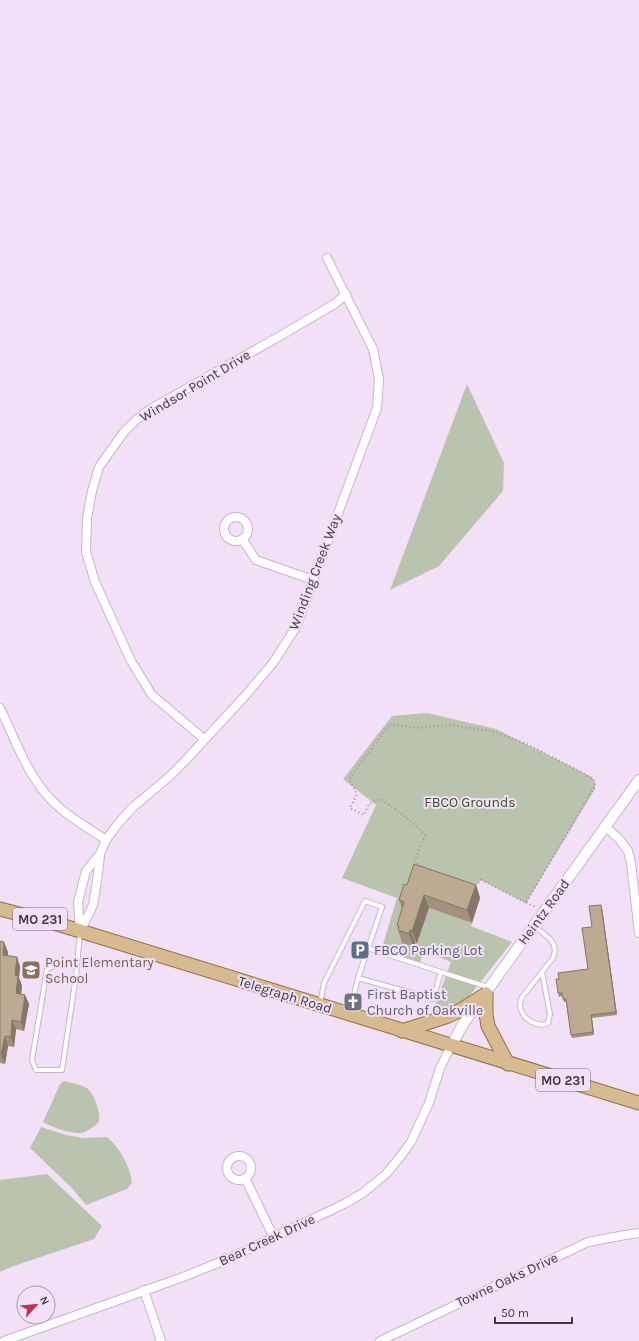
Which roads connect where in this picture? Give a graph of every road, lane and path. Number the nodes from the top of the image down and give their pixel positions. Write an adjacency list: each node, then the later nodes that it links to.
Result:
1 (327, 258): 2 (street, Winding Creek Way)
2 (346, 294): 4 (street, Winding Creek Way); 6 (street, Windsor Point Drive)
3 (242, 539): 4 (street)
4 (313, 580): 6 (street, Winding Creek Way)
5 (0, 708): 9 (street)
6 (204, 739): 9 (street, Winding Creek Way)
7 (639, 780): 8 (street, Heintz Road)
8 (605, 826): 13 (street, Heintz Road); 15 (street)
9 (106, 840): 10 (street, Winding Creek Way)
10 (100, 854): 14 (street, Winding Creek Way); 14 (street, Winding Creek Way)
11 (423, 867): 11 (path)
12 (0, 909): 14 (main road, Telegraph Road / MO 231)
13 (533, 926): 19 (lane); 21 (street, Heintz Road)
14 (80, 931): 17 (lane); 22 (main road, Telegraph Road / MO 231)
15 (639, 933)
16 (368, 948): 18 (lane); 20 (lane); 22 (lane)
17 (77, 963): 17 (lane)
18 (441, 972): 20 (lane); 21 (lane)
19 (542, 972): 19 (lane)
20 (358, 978): 23 (lane)
21 (488, 991): 24 (main road); 25 (street, Heintz Road); 26 (main road)
22 (320, 1005): 23 (main road, Telegraph Road / MO 231)
23 (349, 1014): 24 (main road, Telegraph Road / MO 231)
24 (402, 1031): 25 (main road, Telegraph Road / MO 231)
25 (451, 1046): 26 (main road, Telegraph Road / MO 231); 30 (street, Bear Creek Drive)
26 (508, 1064): 27 (main road, Telegraph Road / MO 231)
27 (639, 1103)
28 (245, 1178): 30 (street)
29 (639, 1233): 35 (street, Towne Oaks Drive)
30 (274, 1238): 31 (street, Bear Creek Drive)
31 (144, 1290): 32 (street, Bear Creek Drive); 34 (street)
32 (13, 1339): 33 (street, Bear Creek Drive)
33 (4, 1341)
34 (161, 1341)
35 (380, 1341)

